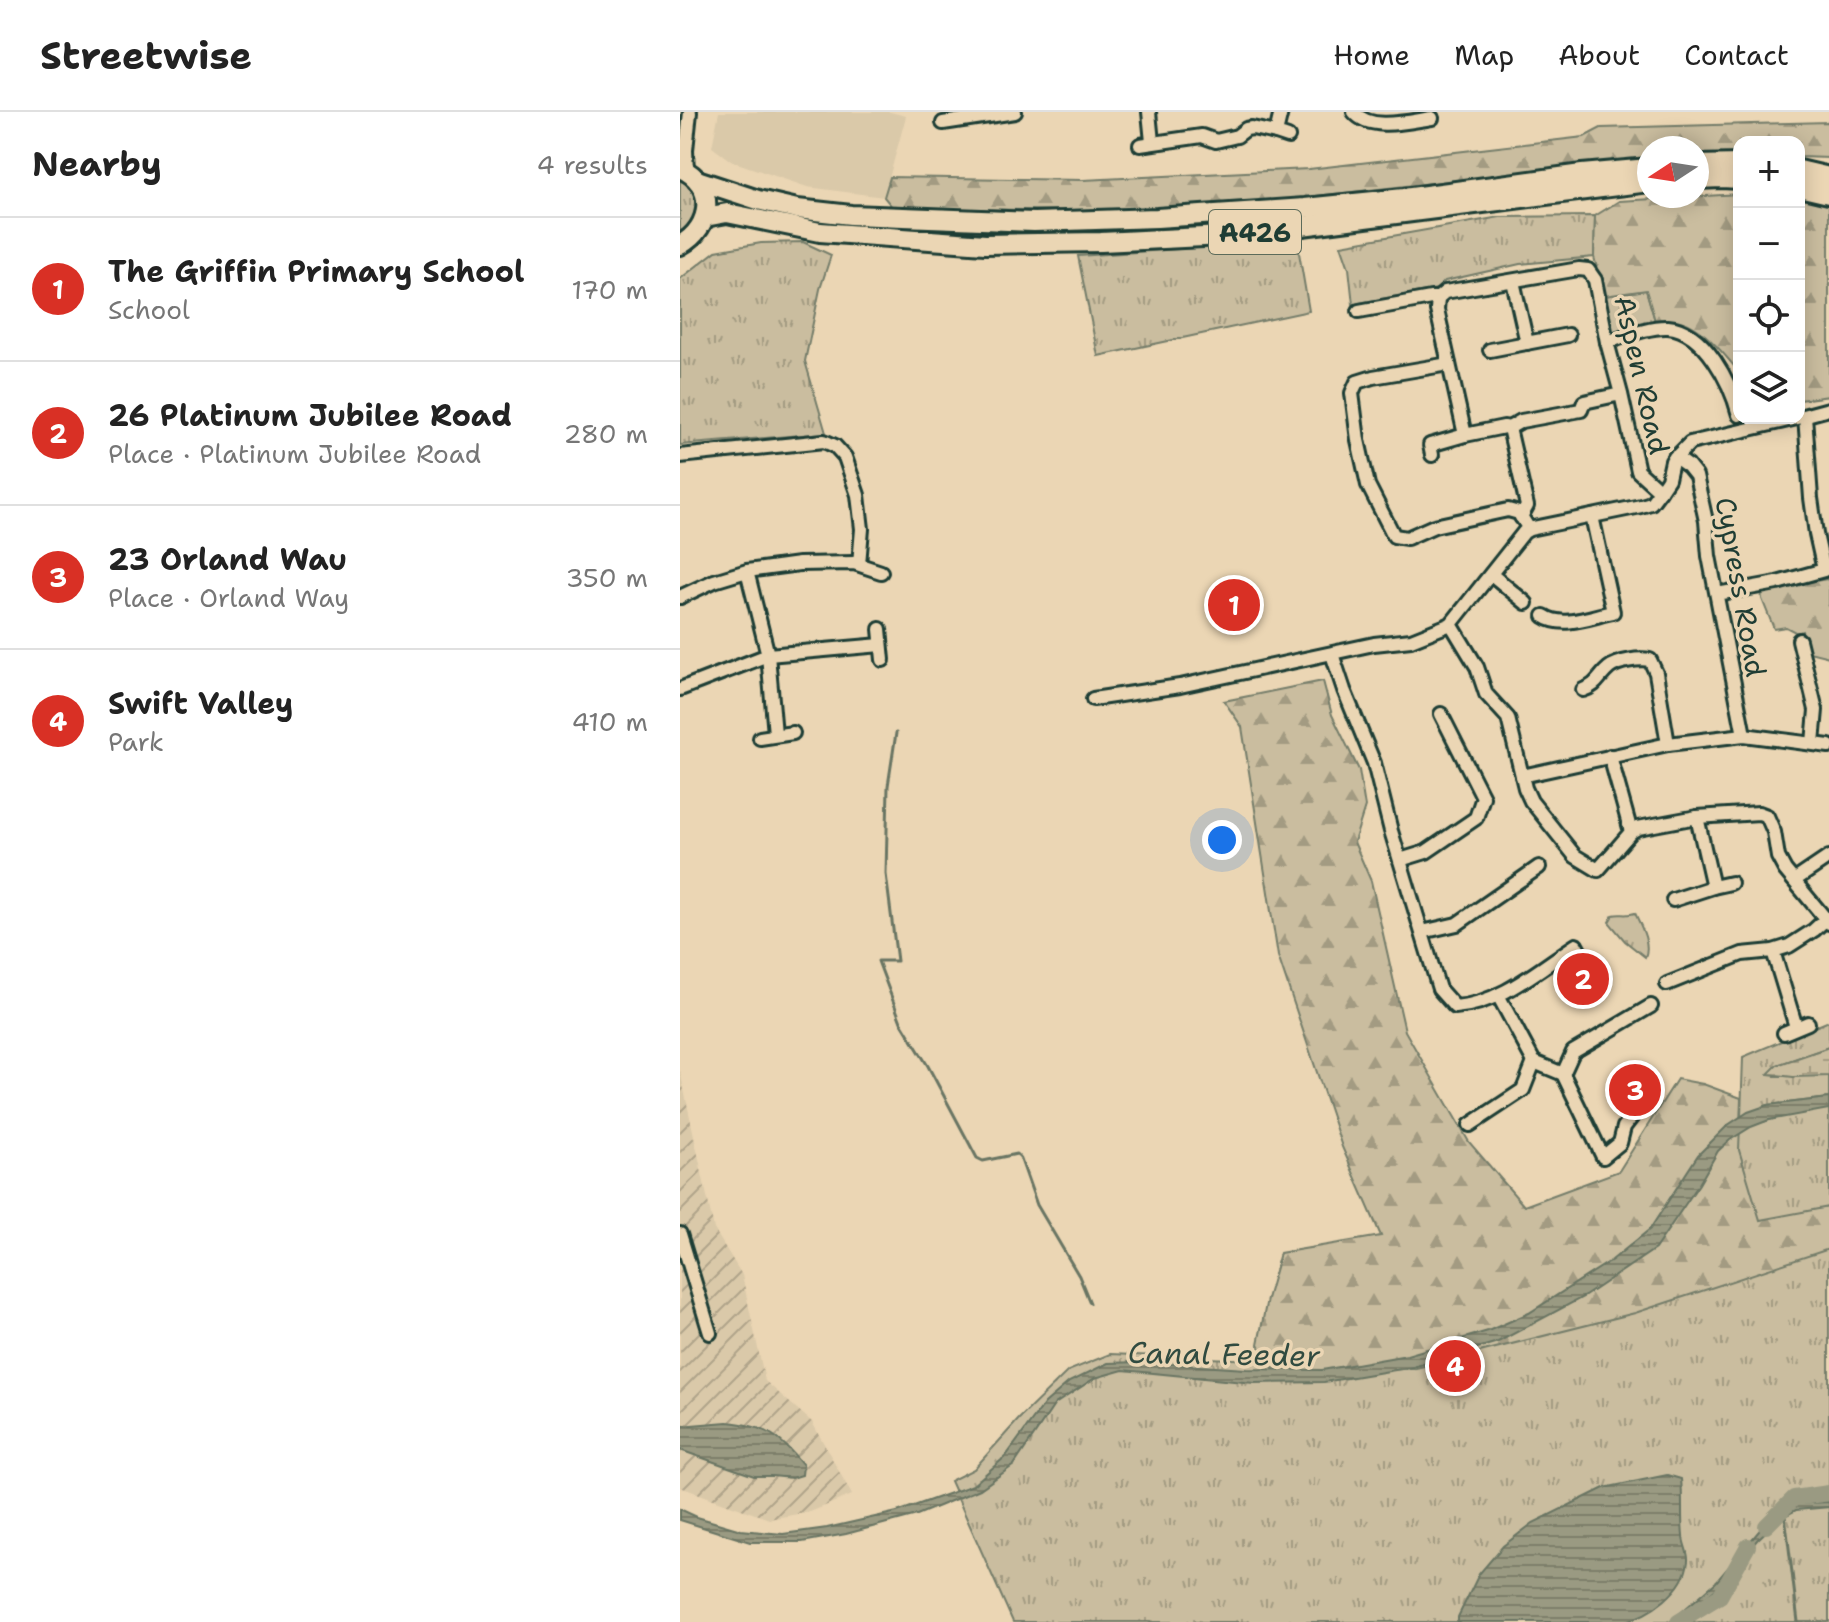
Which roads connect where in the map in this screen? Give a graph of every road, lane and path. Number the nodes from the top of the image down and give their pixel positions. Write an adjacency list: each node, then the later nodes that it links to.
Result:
1 (690, 112): 12 (street)
2 (1015, 112): 7 (street)
3 (1149, 112): 4 (street)
4 (1281, 112)
5 (1354, 112): 6 (street)
6 (1432, 118)
7 (943, 123)
8 (1733, 164): 9 (highway)
9 (1709, 165)
10 (1637, 169): 20 (highway, A426)
11 (1805, 171): 13 (highway)
12 (688, 173): 19 (highway); 20 (highway, A426)
13 (1829, 177)
14 (1709, 179): 15 (highway)
15 (1733, 179)
16 (1637, 184): 20 (highway, A426)
17 (1805, 188): 18 (highway)
18 (1829, 194)
19 (705, 217): 20 (highway, A426); 21 (highway)
20 (852, 225)
21 (680, 245)
22 (1513, 281): 23 (street, Aspen Road); 26 (street, Aspen Road); 27 (street)
23 (1438, 298): 24 (street, Aspen Road); 29 (street)
24 (1359, 311)
25 (1568, 335): 27 (street)
26 (1607, 342): 30 (street, Aspen Road); 31 (street)
27 (1527, 343): 28 (street)
28 (1490, 350)
29 (1449, 364): 37 (street); 43 (street)
30 (1621, 394): 36 (street); 41 (street, Aspen Road)
31 (1733, 402)
32 (1829, 409): 33 (street)
33 (1805, 416)
34 (1733, 424): 40 (street)
35 (1801, 424): 46 (street)
36 (1509, 428): 37 (street); 43 (street)
37 (1465, 435): 38 (street)
38 (1432, 455)
39 (680, 456): 45 (street)
40 (1675, 457): 41 (street); 50 (street, Cypress Road)
41 (1660, 491): 42 (street)
42 (1592, 516): 44 (street); 53 (street)
43 (1521, 517): 44 (street)
44 (1529, 529): 49 (street)
45 (859, 564): 47 (street); 48 (street)
46 (1826, 570): 50 (street)
47 (747, 571): 51 (street); 59 (street)
48 (881, 572)
49 (1491, 574): 52 (street); 54 (street)
50 (1717, 594): 67 (street, Cypress Road)
51 (680, 595)
52 (1526, 603)
53 (1544, 616)
54 (1451, 624): 58 (street); 73 (street)
55 (880, 629): 57 (street)
56 (1799, 640): 69 (street)
57 (881, 645): 59 (street); 60 (street)
58 (1332, 654): 63 (street); 77 (street)
59 (768, 655): 61 (street); 66 (street)
60 (883, 660)
61 (680, 689)
62 (1583, 690): 70 (street)
63 (1093, 699)
64 (1441, 714): 77 (street)
65 (793, 733): 66 (street)
66 (775, 734): 68 (street)
67 (1744, 735): 69 (street); 70 (street)
68 (760, 738)
69 (1813, 743): 71 (street)
70 (1668, 744): 72 (street)
71 (1829, 746)
72 (1610, 756): 73 (street); 75 (street)
73 (1522, 776): 75 (street)
74 (1697, 817): 75 (street); 79 (street); 81 (street)
75 (1631, 832)
76 (1829, 857): 79 (street)
77 (1400, 860): 84 (street)
78 (1539, 867): 84 (street)
79 (1795, 880): 83 (street)
80 (1731, 883): 81 (street)
81 (1713, 887): 82 (street)
82 (1673, 900)
83 (1828, 921): 85 (street)
84 (1422, 932): 88 (street)
85 (1773, 951): 87 (street); 90 (street)
86 (1595, 980): 88 (street)
87 (1667, 984)
88 (1498, 995): 91 (street)
89 (1651, 1006): 92 (street)
90 (1796, 1028)
91 (1534, 1062): 92 (street); 94 (street)
92 (1563, 1074): 93 (street)
93 (1651, 1092)
94 (1470, 1125)
95 (680, 1234): 96 (street)
96 (710, 1333)

